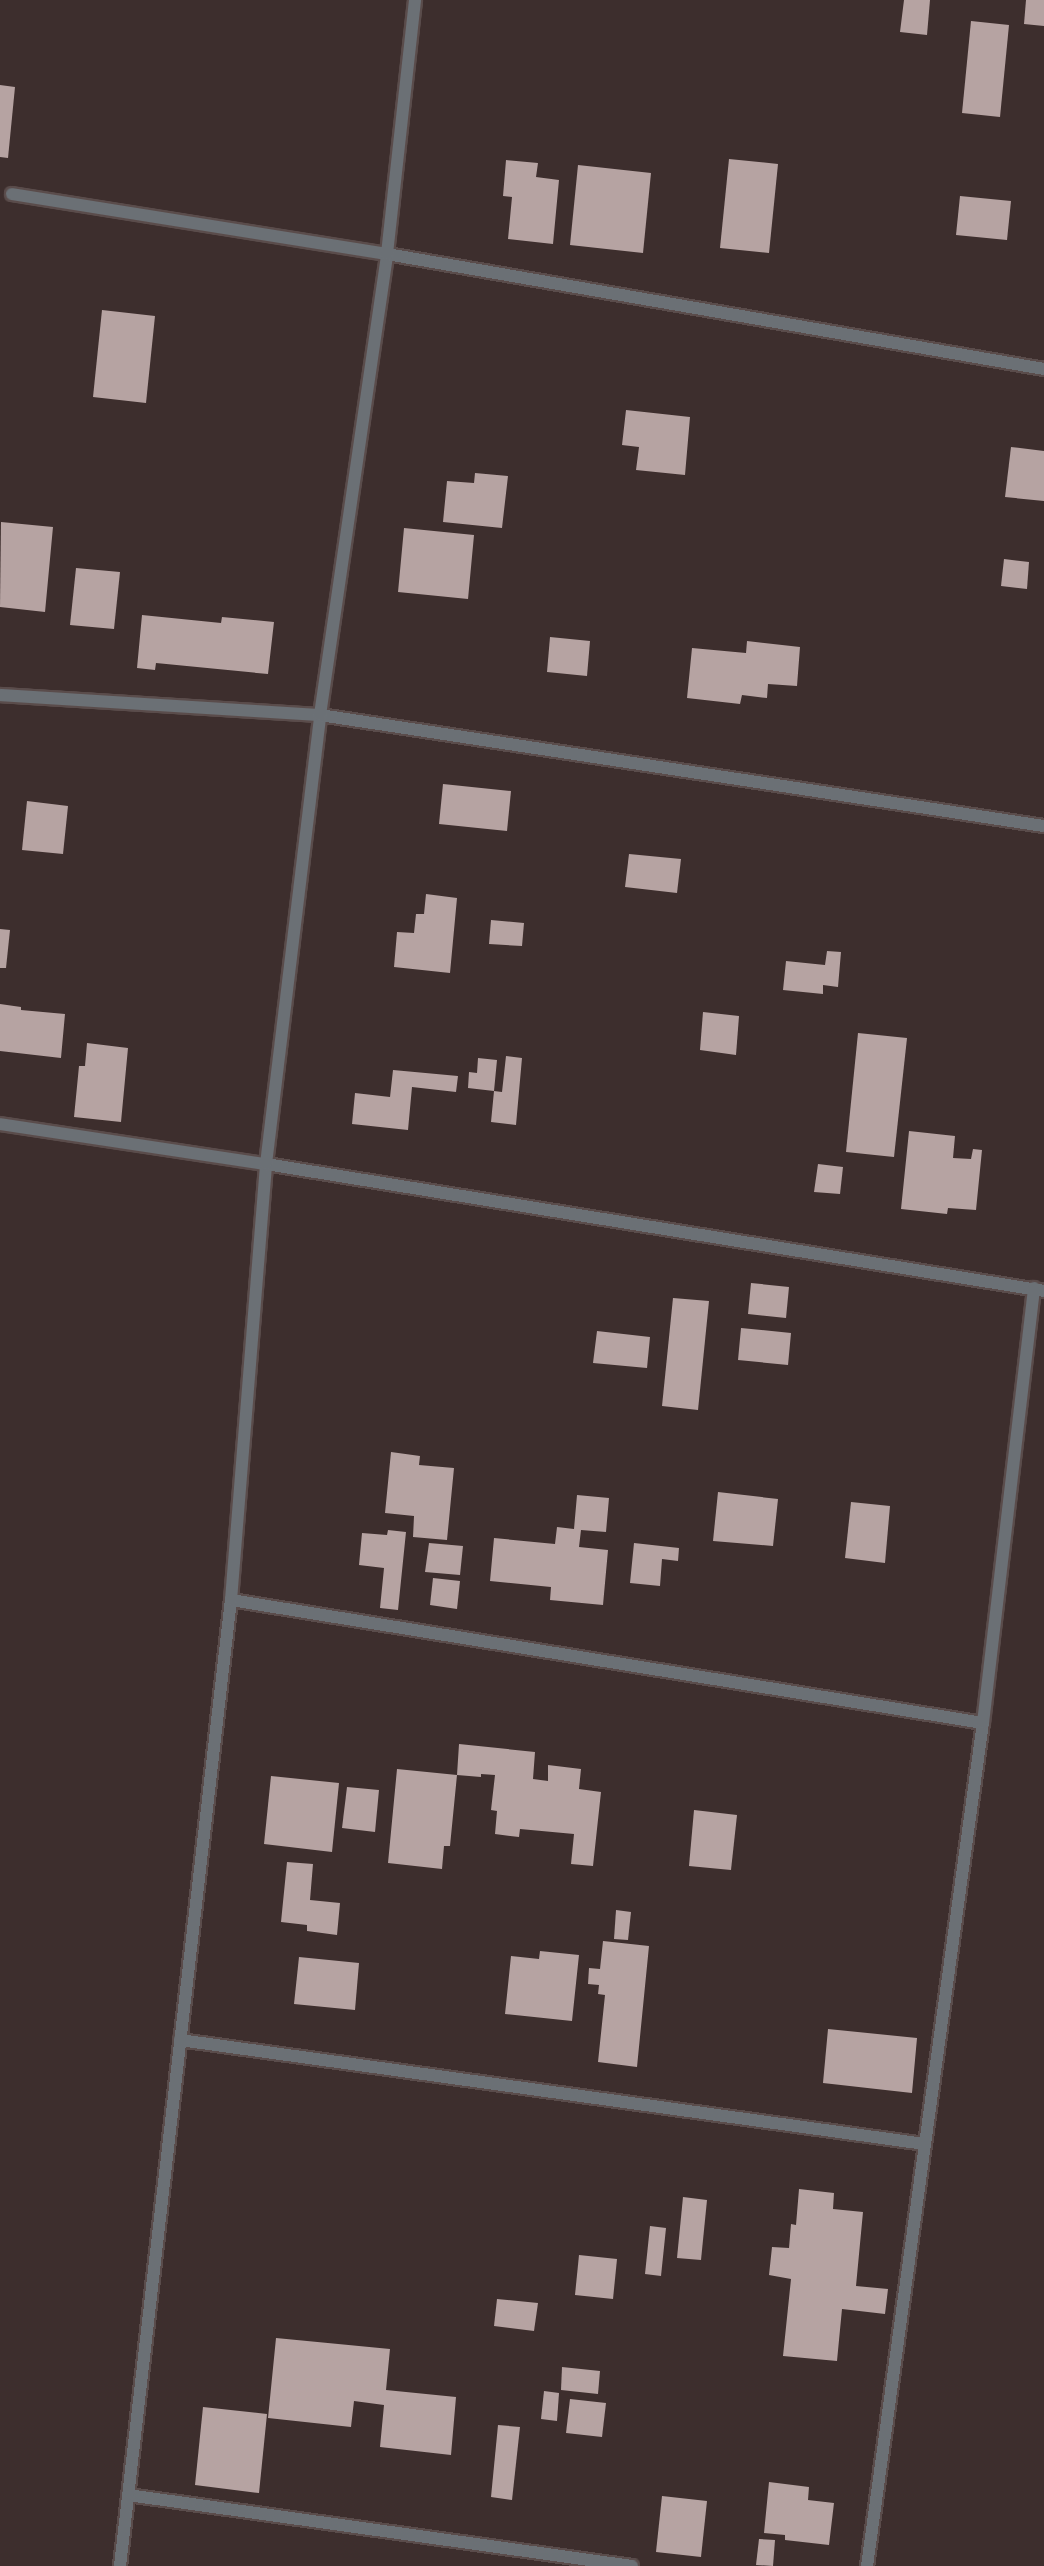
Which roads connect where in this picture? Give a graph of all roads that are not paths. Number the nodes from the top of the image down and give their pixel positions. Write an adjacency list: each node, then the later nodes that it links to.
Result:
1 (415, 0): 3 (street)
2 (12, 194): 3 (street)
3 (387, 254): 4 (street); 6 (street)
4 (1044, 369)
5 (0, 695): 6 (street)
6 (320, 715): 7 (street); 9 (street)
7 (1044, 826)
8 (0, 1124): 9 (street)
9 (266, 1164): 10 (street); 11 (street)
10 (1039, 1289): 12 (street)
11 (231, 1600): 12 (street); 13 (street)
12 (983, 1723): 14 (street)
13 (180, 2040): 14 (street); 15 (street)
14 (925, 2144): 18 (street)
15 (128, 2495): 16 (street); 17 (street)
16 (120, 2566)
17 (632, 2566)
18 (867, 2566)

